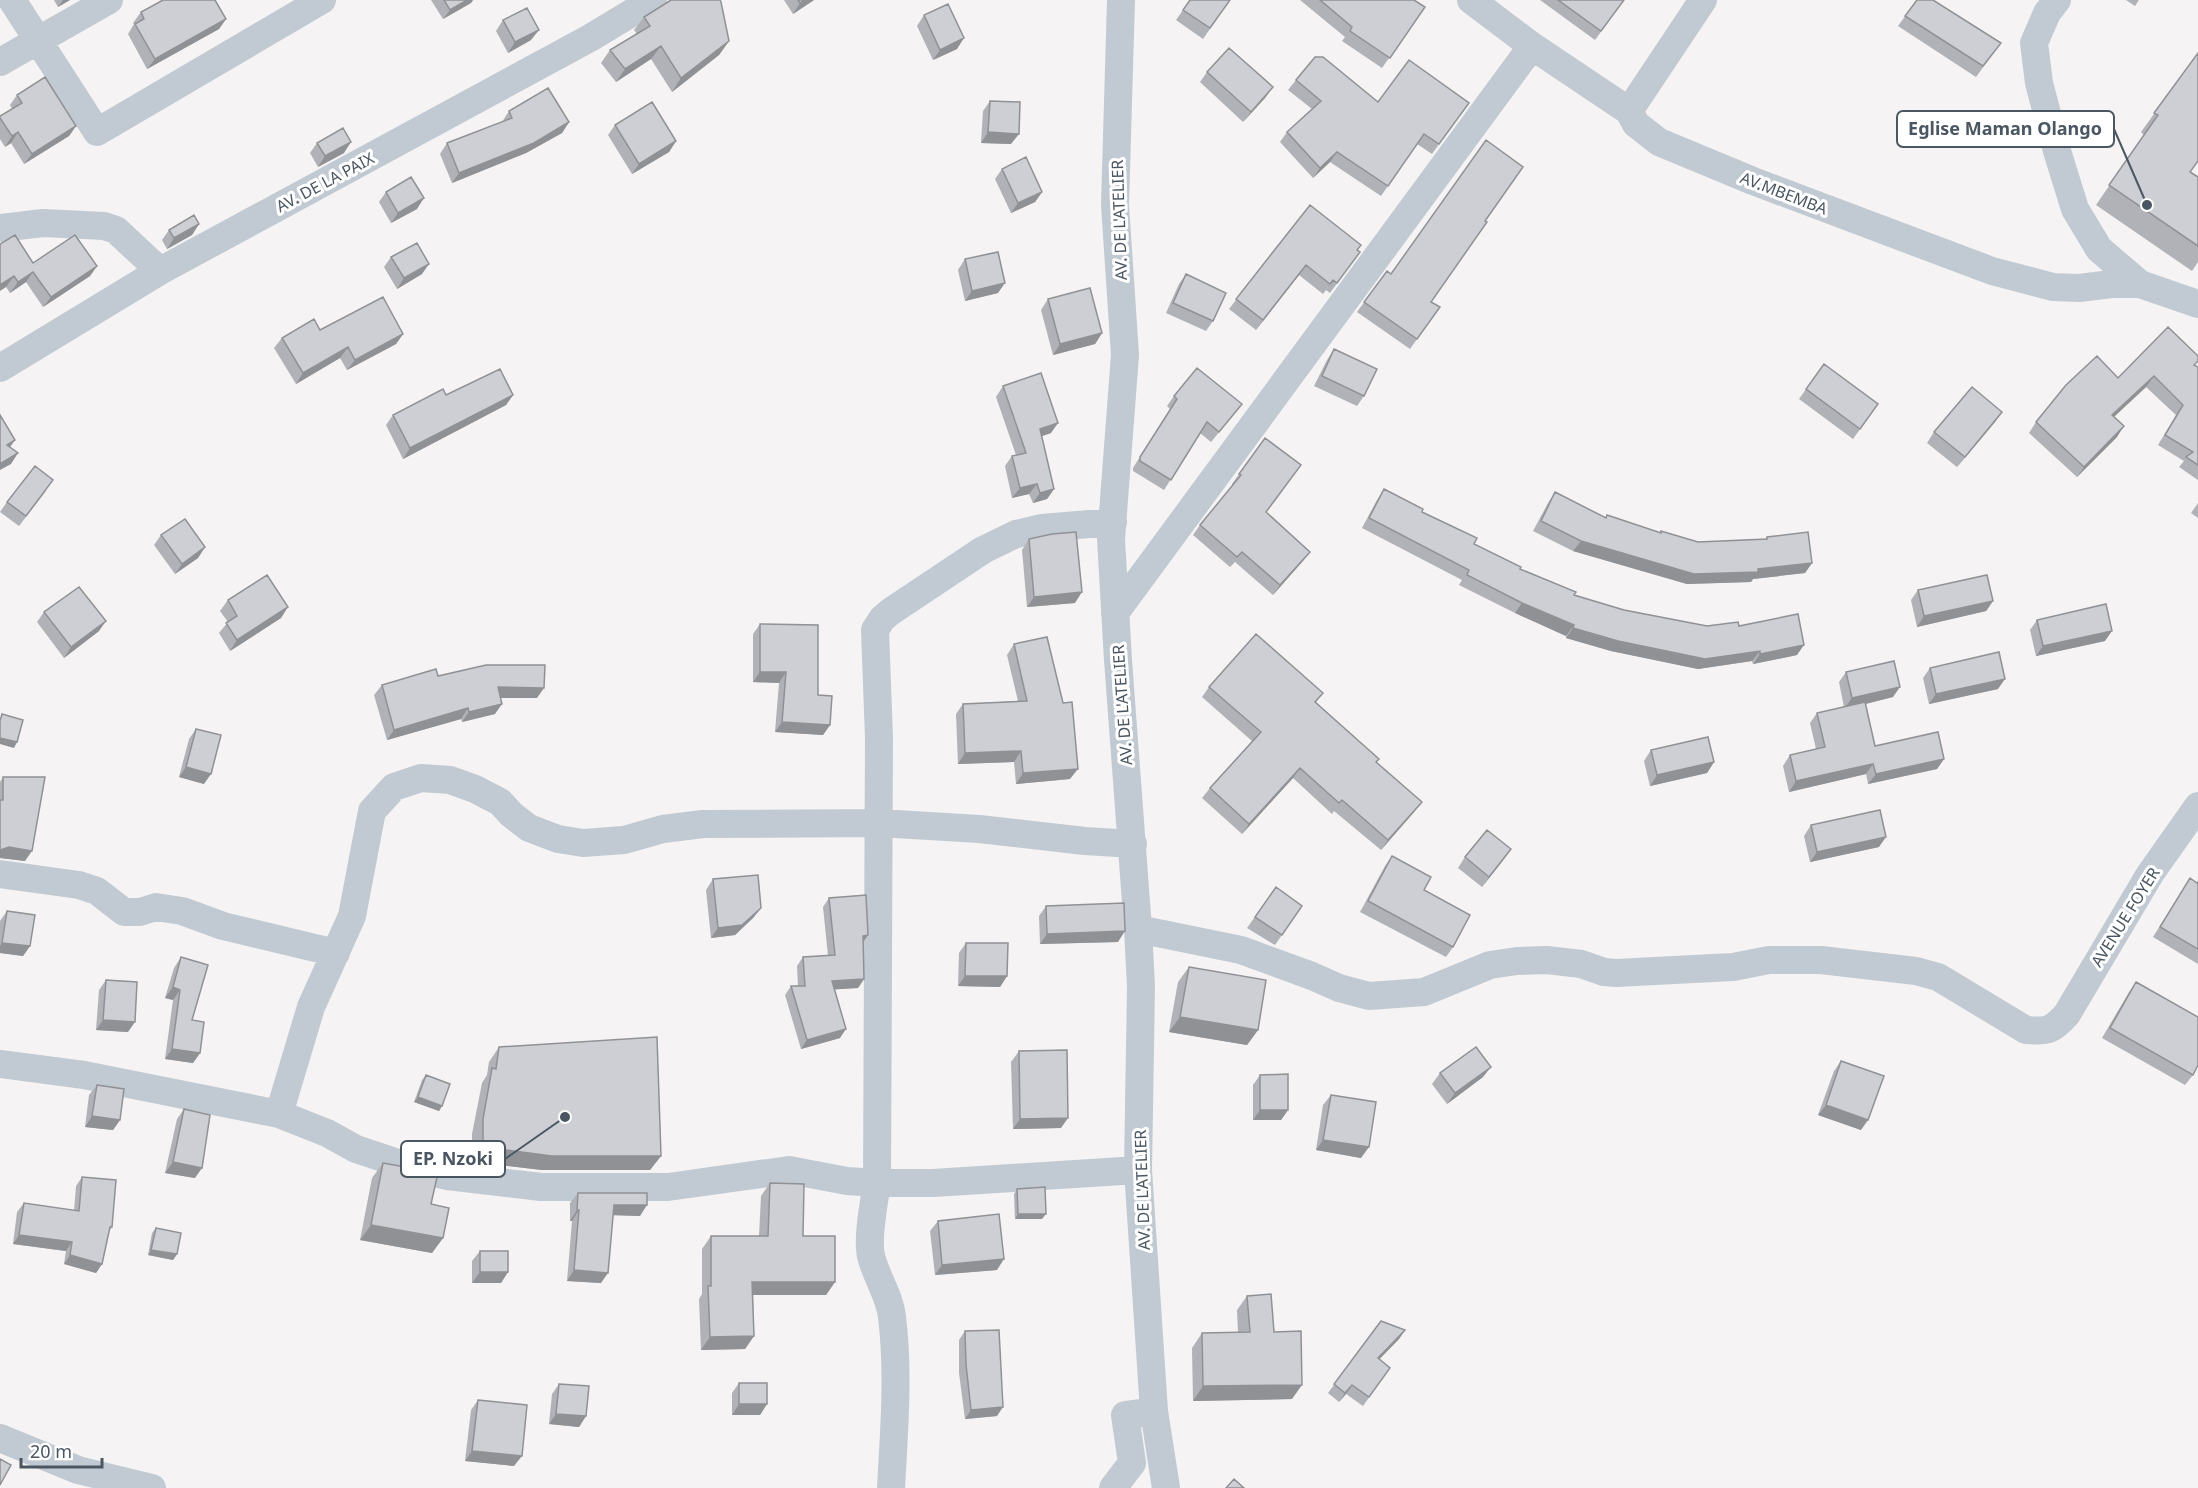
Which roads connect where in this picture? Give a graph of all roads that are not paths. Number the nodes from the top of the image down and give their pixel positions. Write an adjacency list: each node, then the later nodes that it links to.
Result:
1 (12, 0): 9 (street)
2 (109, 0): 9 (street)
3 (322, 0): 9 (street)
4 (653, 0): 14 (street, AV. DE LA PAIX)
5 (1121, 0): 18 (street, AV. DE L'ATELIER)
6 (1471, 0): 10 (street, AV.MBEMBA)
7 (1703, 0): 12 (street)
8 (2057, 0): 15 (street)
9 (38, 39): 11 (street)
10 (1532, 46): 12 (street, AV.MBEMBA); 19 (street)
11 (0, 62)
12 (1629, 111): 15 (street, AV.MBEMBA)
13 (0, 228): 14 (street)
14 (160, 271): 17 (street, AV. DE LA PAIX)
15 (2140, 285): 16 (street)
16 (2198, 304)
17 (0, 368)
18 (1113, 522): 19 (street, AV. DE L'ATELIER); 21 (street)
19 (1115, 613): 22 (street, AV. DE L'ATELIER)
20 (2198, 806): 24 (street, AVENUE FOYER)
21 (879, 824): 22 (street); 25 (street); 29 (street)
22 (1132, 844): 24 (street, AV. DE L'ATELIER)
23 (0, 874): 25 (street)
24 (1138, 929): 28 (street, AV. DE L'ATELIER)
25 (336, 953): 27 (street)
26 (0, 1064): 27 (street)
27 (279, 1114): 29 (street)
28 (1138, 1170): 29 (street); 30 (street, AV. DE L'ATELIER)
29 (877, 1183): 33 (street)
30 (1154, 1411): 34 (street); 35 (street, AV. DE L'ATELIER)
31 (0, 1438): 32 (street)
32 (152, 1488)
33 (891, 1488)
34 (1113, 1488)
35 (1166, 1488)

